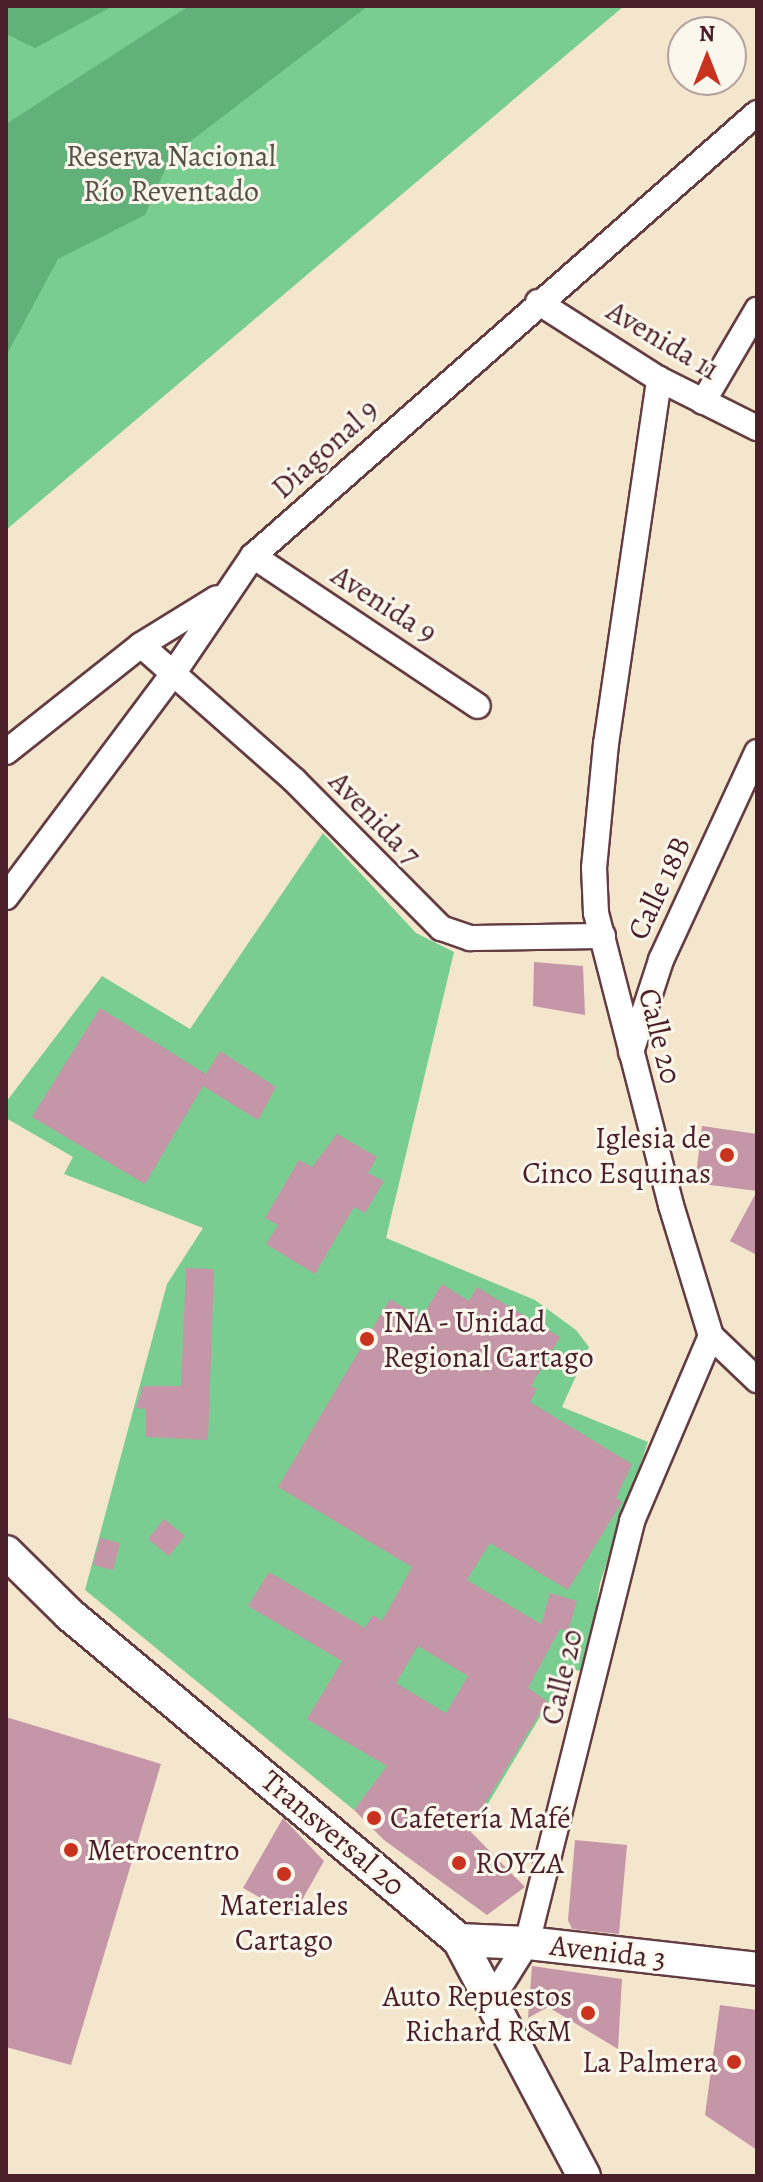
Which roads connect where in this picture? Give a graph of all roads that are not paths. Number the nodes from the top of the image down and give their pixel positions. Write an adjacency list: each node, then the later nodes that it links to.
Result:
1 (757, 113): 2 (street, Diagonal 9)
2 (538, 302): 4 (street, Avenida 11); 7 (street, Diagonal 9)
3 (757, 310): 5 (street)
4 (659, 379): 5 (street, Avenida 11); 15 (street, Calle 20)
5 (703, 402): 6 (street, Avenida 11)
6 (757, 428)
7 (253, 556): 8 (street, Diagonal 9); 11 (street, Avenida 9)
8 (223, 595): 9 (street); 10 (street, Diagonal 9)
9 (141, 645): 10 (street, Avenida 7); 12 (street)
10 (175, 671): 14 (street, Diagonal 9); 15 (street, Avenida 7)
11 (478, 706)
12 (6, 752)
13 (757, 752): 16 (street, Calle 18B)
14 (6, 897)
15 (603, 936): 16 (street, Calle 20)
16 (631, 1054): 17 (street, Calle 20)
17 (711, 1336): 18 (street); 21 (street, Calle 20)
18 (757, 1380)
19 (6, 1552): 20 (street, Transversal 20)
20 (459, 1940): 21 (street, Avenida 3); 23 (street, Transversal 20)
21 (527, 1943): 22 (street, Avenida 3); 23 (street, Calle 20)
22 (757, 1969)
23 (490, 2002): 24 (street, Transversal 20)
24 (584, 2176)

